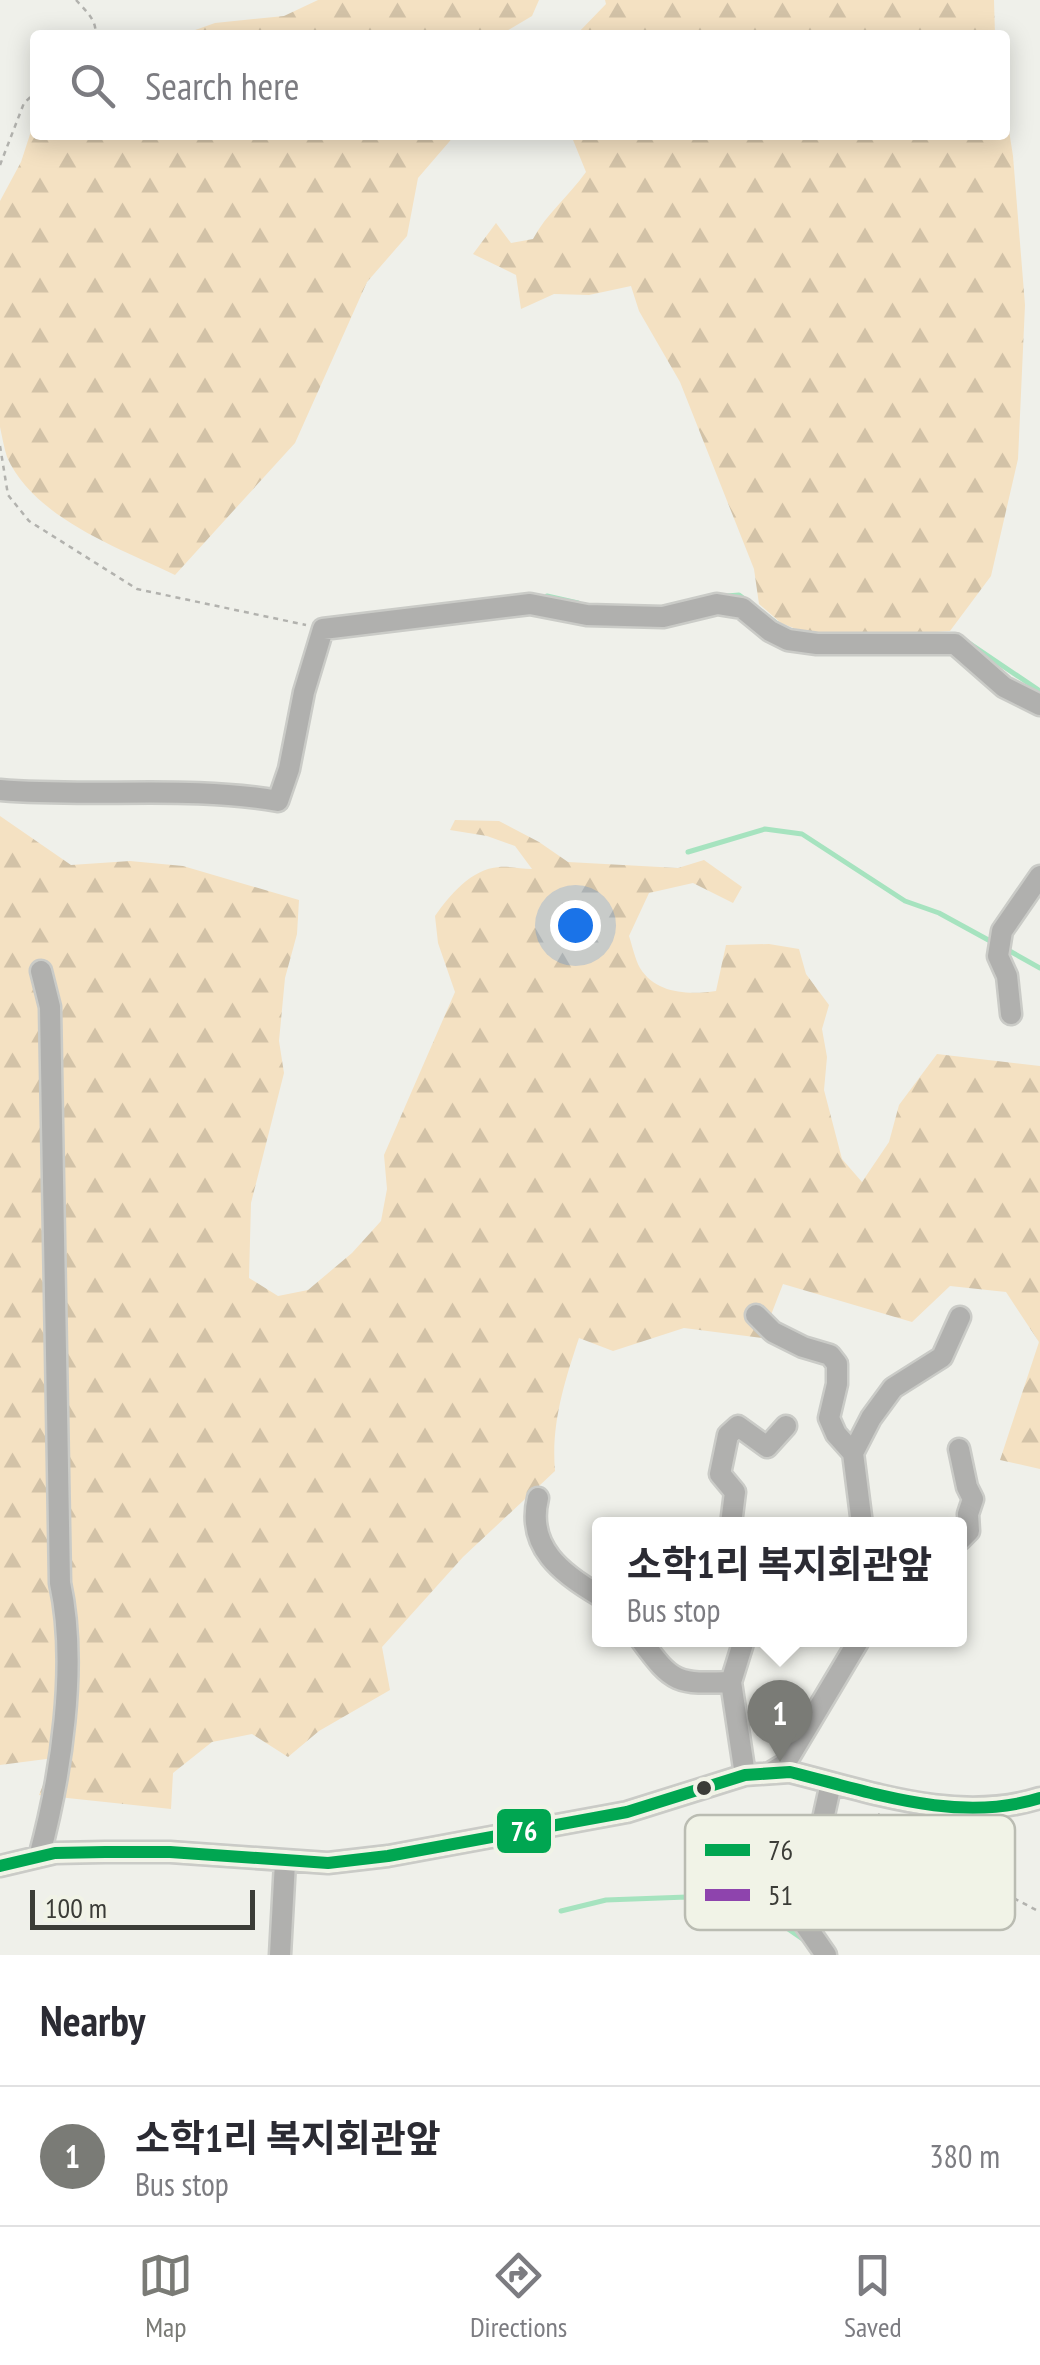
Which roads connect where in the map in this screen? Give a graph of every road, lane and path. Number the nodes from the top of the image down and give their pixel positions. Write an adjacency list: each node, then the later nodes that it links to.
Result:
1 (76, 0): 2 (path)
2 (96, 30)
3 (30, 98): 4 (path)
4 (0, 166)
5 (0, 446): 6 (path)
6 (324, 629): 7 (street); 8 (street)
7 (1040, 705)
8 (0, 790)
9 (1040, 876): 11 (street)
10 (40, 971): 31 (street)
11 (1011, 1014)
12 (756, 1315): 16 (street)
13 (960, 1317): 16 (street)
14 (786, 1426): 18 (street)
15 (960, 1449): 20 (street)
16 (853, 1454): 19 (street)
17 (538, 1498): 21 (street)
18 (732, 1517)
19 (861, 1517)
20 (967, 1534)
21 (592, 1591)
22 (647, 1647): 25 (street)
23 (742, 1647): 25 (street)
24 (855, 1647): 26 (street)
25 (731, 1682): 27 (street)
26 (770, 1773): 27 (street); 28 (street)
27 (745, 1775): 32 (street)
28 (831, 1783): 29 (street); 30 (street)
29 (1040, 1798)
30 (824, 1815)
31 (39, 1857): 32 (street); 33 (street)
32 (284, 1862): 37 (street)
33 (0, 1866)
34 (1015, 1899): 35 (path)
35 (1040, 1912)
36 (809, 1930): 38 (street)
37 (280, 1955)
38 (826, 1955)

